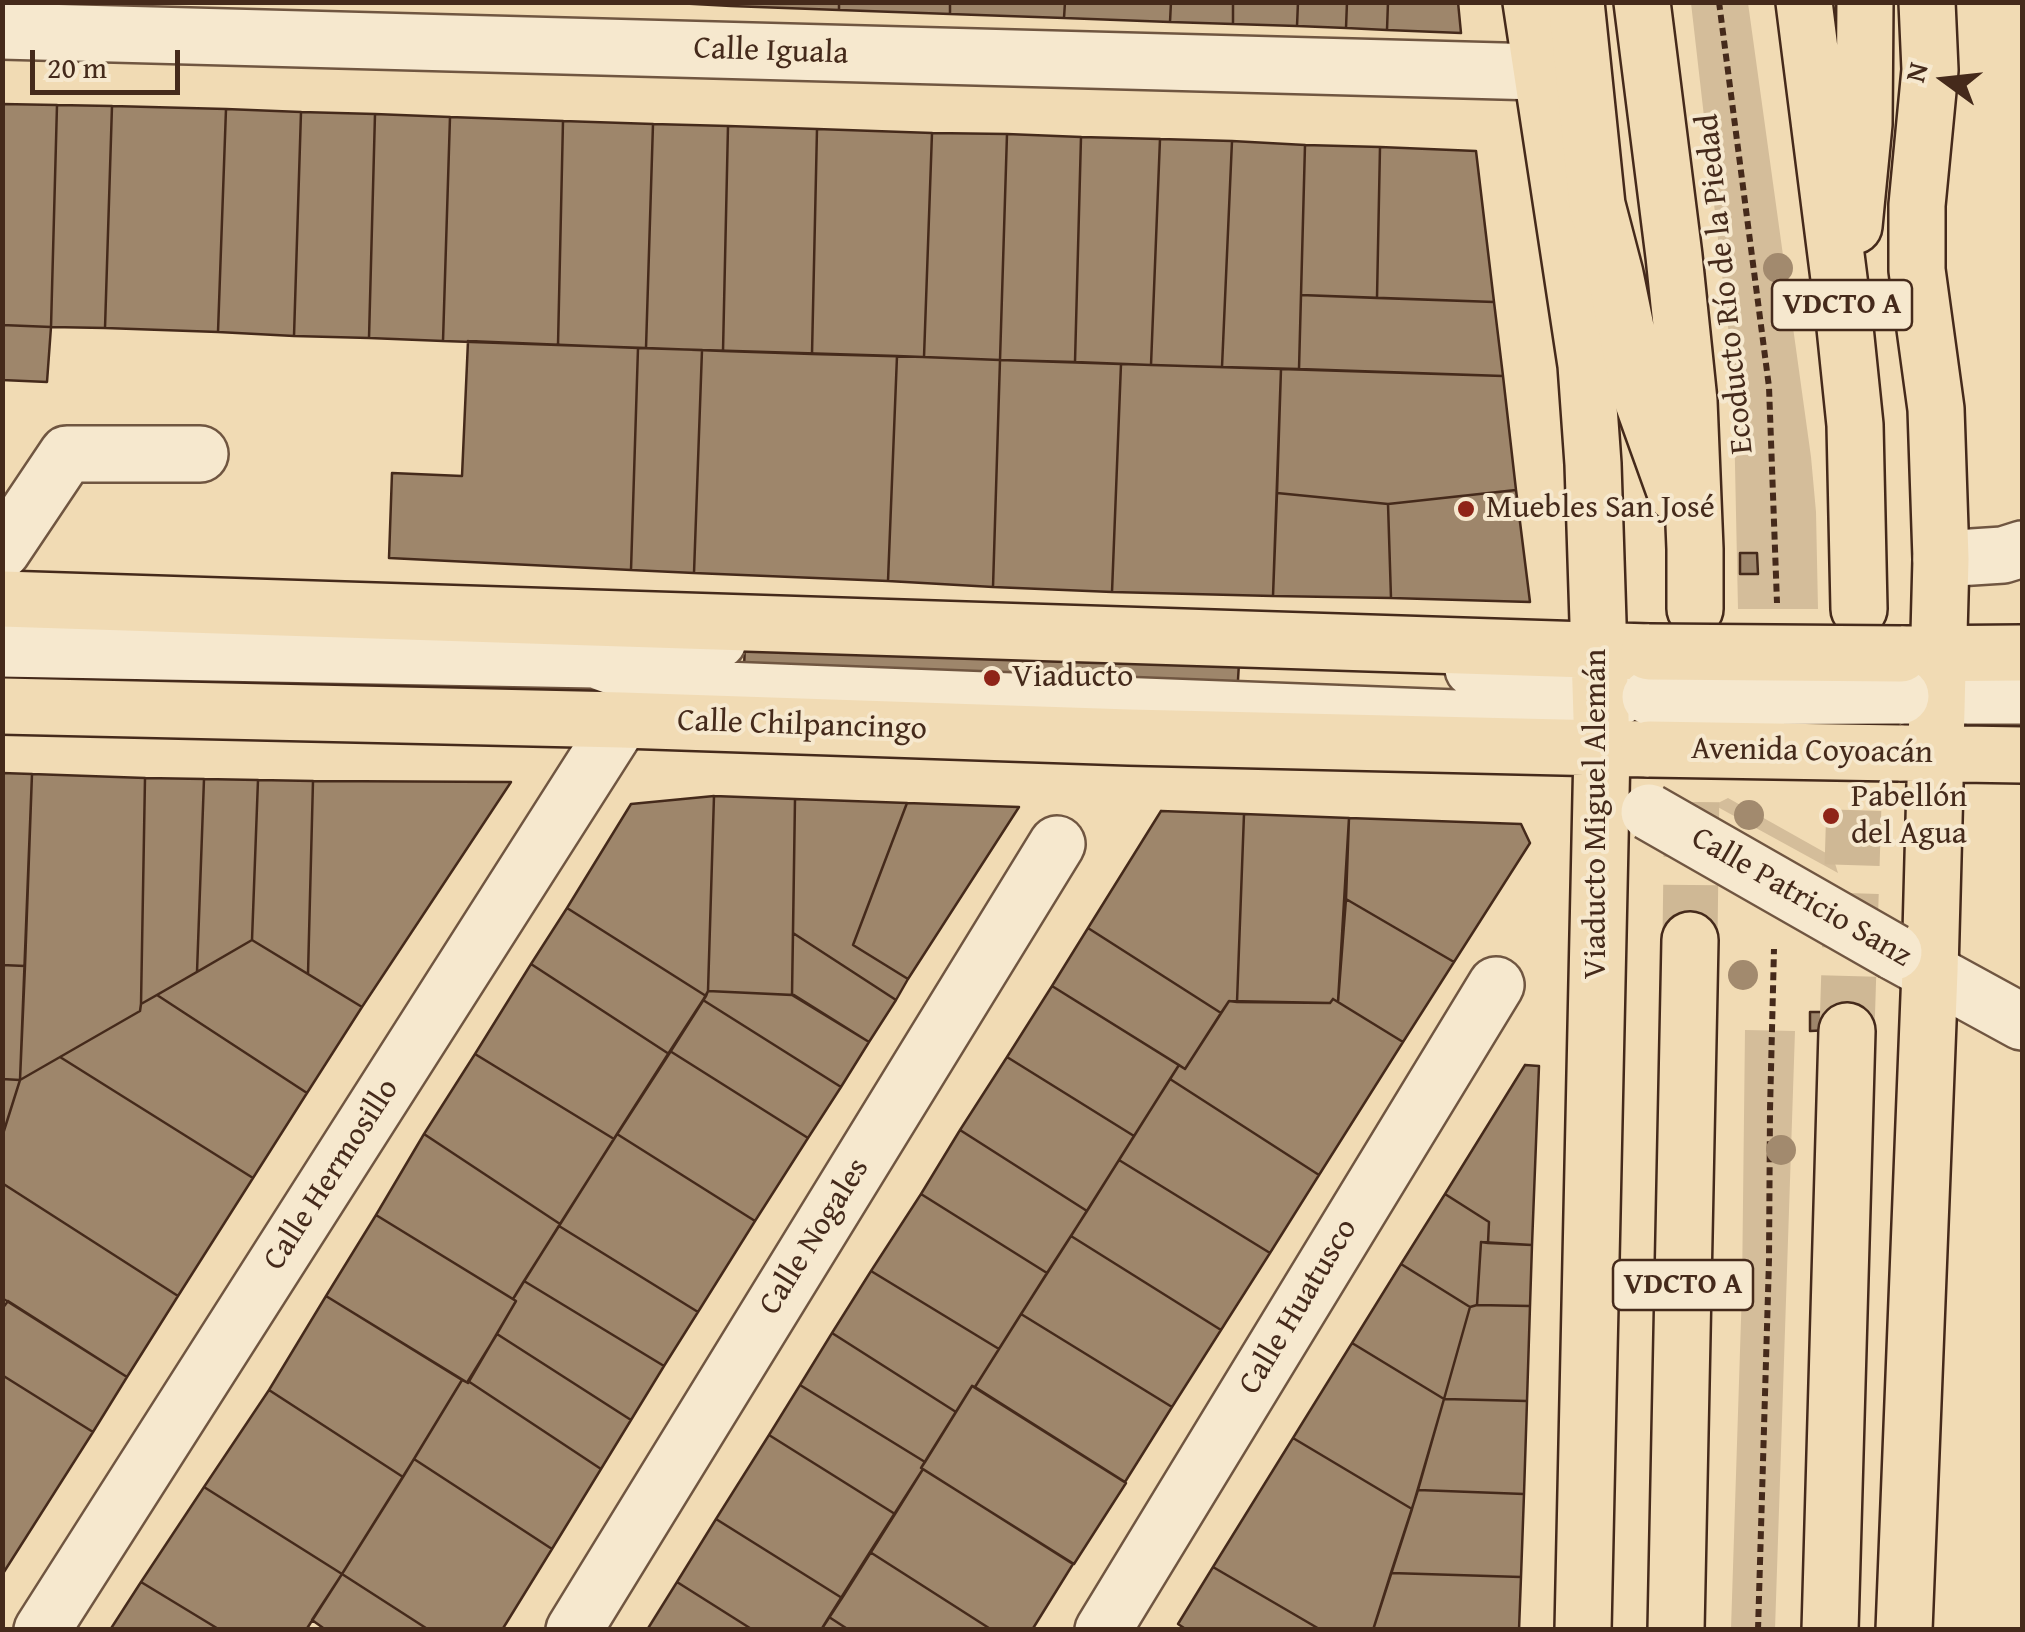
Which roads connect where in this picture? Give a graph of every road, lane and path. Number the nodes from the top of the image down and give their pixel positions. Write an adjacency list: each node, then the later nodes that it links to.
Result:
1 (1530, 2): 9 (main road, Viaducto Miguel Alemán)
2 (1576, 2): 12 (main road)
3 (1642, 2): 12 (main road)
4 (1719, 2): 19 (path, Ecoducto Río de la Piedad)
5 (1804, 2): 10 (main road, VDCTO A)
6 (1865, 2): 10 (main road)
7 (1926, 2): 15 (main road)
8 (2, 31): 9 (street, Calle Iguala)
9 (1540, 72): 23 (main road, Viaducto Miguel Alemán)
10 (1844, 318): 18 (main road, VDCTO A)
11 (200, 454): 14 (street)
12 (1695, 549): 17 (main road)
13 (2022, 549): 15 (street)
14 (2, 552)
15 (1941, 559): 21 (main road)
16 (2, 599): 23 (main road)
17 (1695, 609)
18 (1860, 609)
19 (1778, 620)
20 (2, 649): 23 (street)
21 (1919, 675): 22 (main road); 23 (main road, bridge); 26 (main road)
22 (2021, 681): 26 (street)
23 (1625, 700): 25 (main road, Calle Chilpancingo); 26 (main road, Avenida Coyoacán, bridge); 30 (street, Calle Patricio Sanz, bridge); 37 (main road, Viaducto Miguel Alemán)
24 (2, 706): 25 (main road, Calle Chilpancingo)
25 (622, 720): 34 (street, Calle Hermosillo)
26 (1961, 754): 30 (main road)
27 (1057, 844): 35 (street, Calle Nogales)
28 (1690, 940): 38 (main road, VDCTO A)
29 (1774, 949): 39 (path)
30 (1912, 961): 32 (street, Calle Patricio Sanz); 41 (main road)
31 (1496, 985): 36 (street, Calle Huatusco)
32 (2022, 1022)
33 (1847, 1032): 40 (main road)
34 (42, 1630)
35 (574, 1630)
36 (1102, 1630)
37 (1582, 1630)
38 (1676, 1630)
39 (1758, 1630)
40 (1830, 1630)
41 (1904, 1630)

